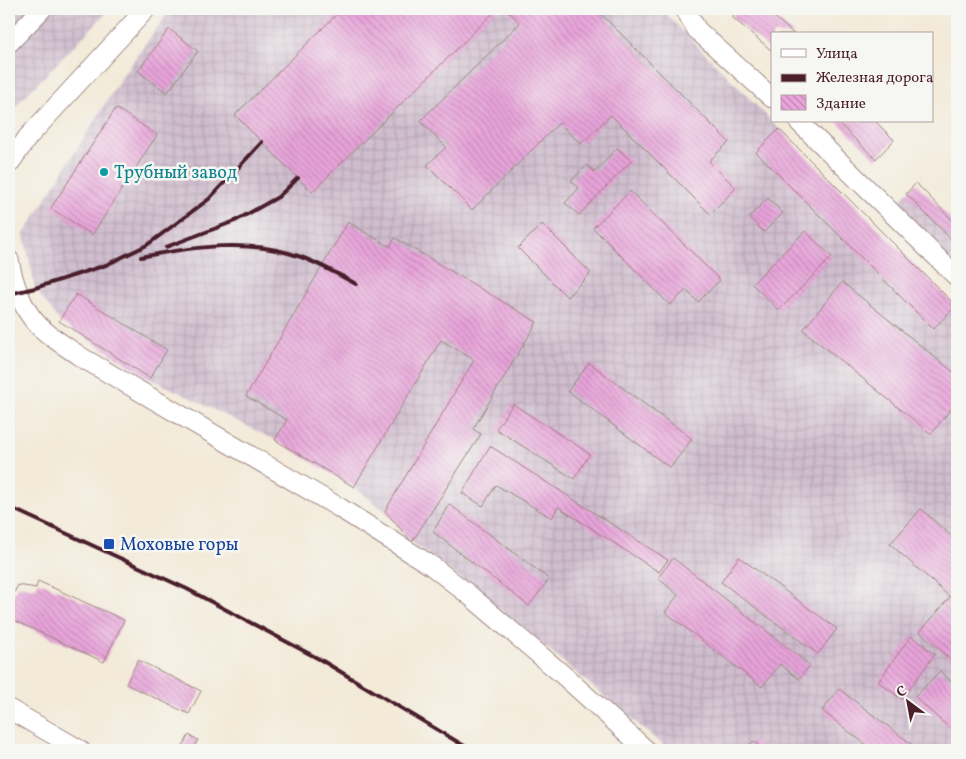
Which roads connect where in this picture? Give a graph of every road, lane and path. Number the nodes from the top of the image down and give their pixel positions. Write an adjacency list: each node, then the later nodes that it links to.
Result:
1 (42, 9): 4 (street)
2 (146, 9): 7 (street)
3 (685, 9): 5 (street)
4 (9, 43)
5 (771, 97)
6 (799, 122): 9 (street)
7 (9, 164)
8 (9, 260): 12 (street)
9 (957, 276)
10 (9, 709): 11 (street)
11 (79, 750)
12 (646, 750)

